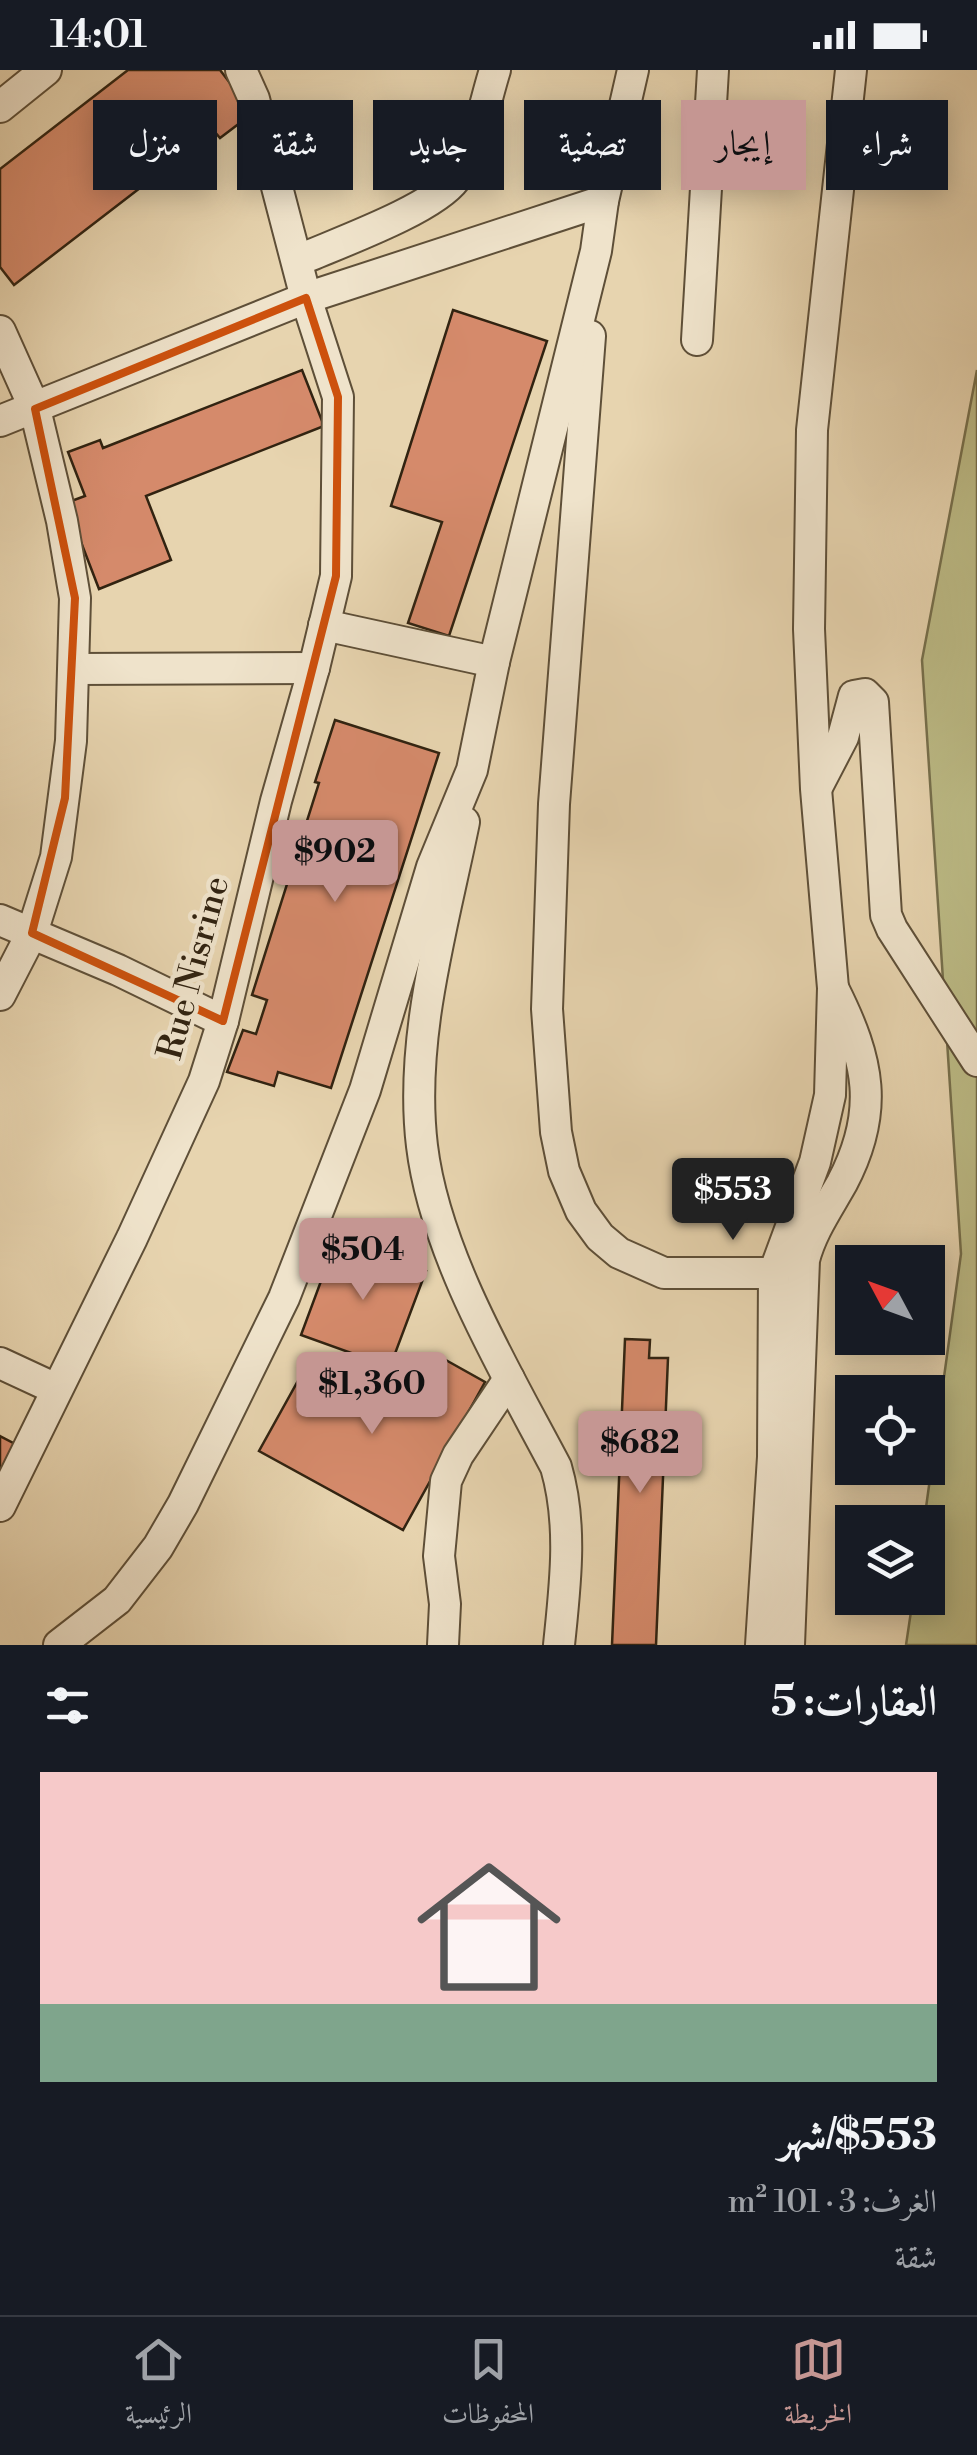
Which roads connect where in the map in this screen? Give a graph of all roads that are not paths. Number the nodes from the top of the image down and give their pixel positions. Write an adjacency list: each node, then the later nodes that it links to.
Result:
1 (46, 70): 7 (street)
2 (241, 70): 10 (street, Rue Nisrine)
3 (496, 70): 10 (street)
4 (633, 70): 8 (street)
5 (713, 70): 13 (street)
6 (852, 70): 21 (street)
7 (0, 107)
8 (604, 201): 9 (street); 11 (street)
9 (596, 251): 17 (street); 28 (street)
10 (297, 261): 11 (street, Rue Nisrine)
11 (306, 298): 14 (street); 16 (street, Rue Nisrine)
12 (0, 331): 14 (street)
13 (697, 340)
14 (35, 408): 15 (street); 18 (street)
15 (0, 421)
16 (324, 625): 17 (street); 19 (street, Rue Nisrine)
17 (494, 662): 20 (street)
18 (74, 668): 19 (street); 23 (street)
19 (314, 668): 26 (street, Rue Nisrine)
20 (472, 770): 30 (street); 33 (street)
21 (816, 789): 24 (street); 27 (street)
22 (0, 920): 23 (street)
23 (32, 933): 25 (street); 26 (street)
24 (833, 988): 28 (street); 37 (street)
25 (0, 995)
26 (223, 1021): 31 (street, Rue Nisrine)
27 (977, 1061)
28 (774, 1272): 36 (street)
29 (0, 1362): 31 (street)
30 (509, 1379): 34 (street); 35 (street)
31 (56, 1389): 32 (street, Rue Nisrine)
32 (0, 1506)
33 (59, 1645)
34 (443, 1645)
35 (559, 1645)
36 (762, 1645)
37 (788, 1645)

